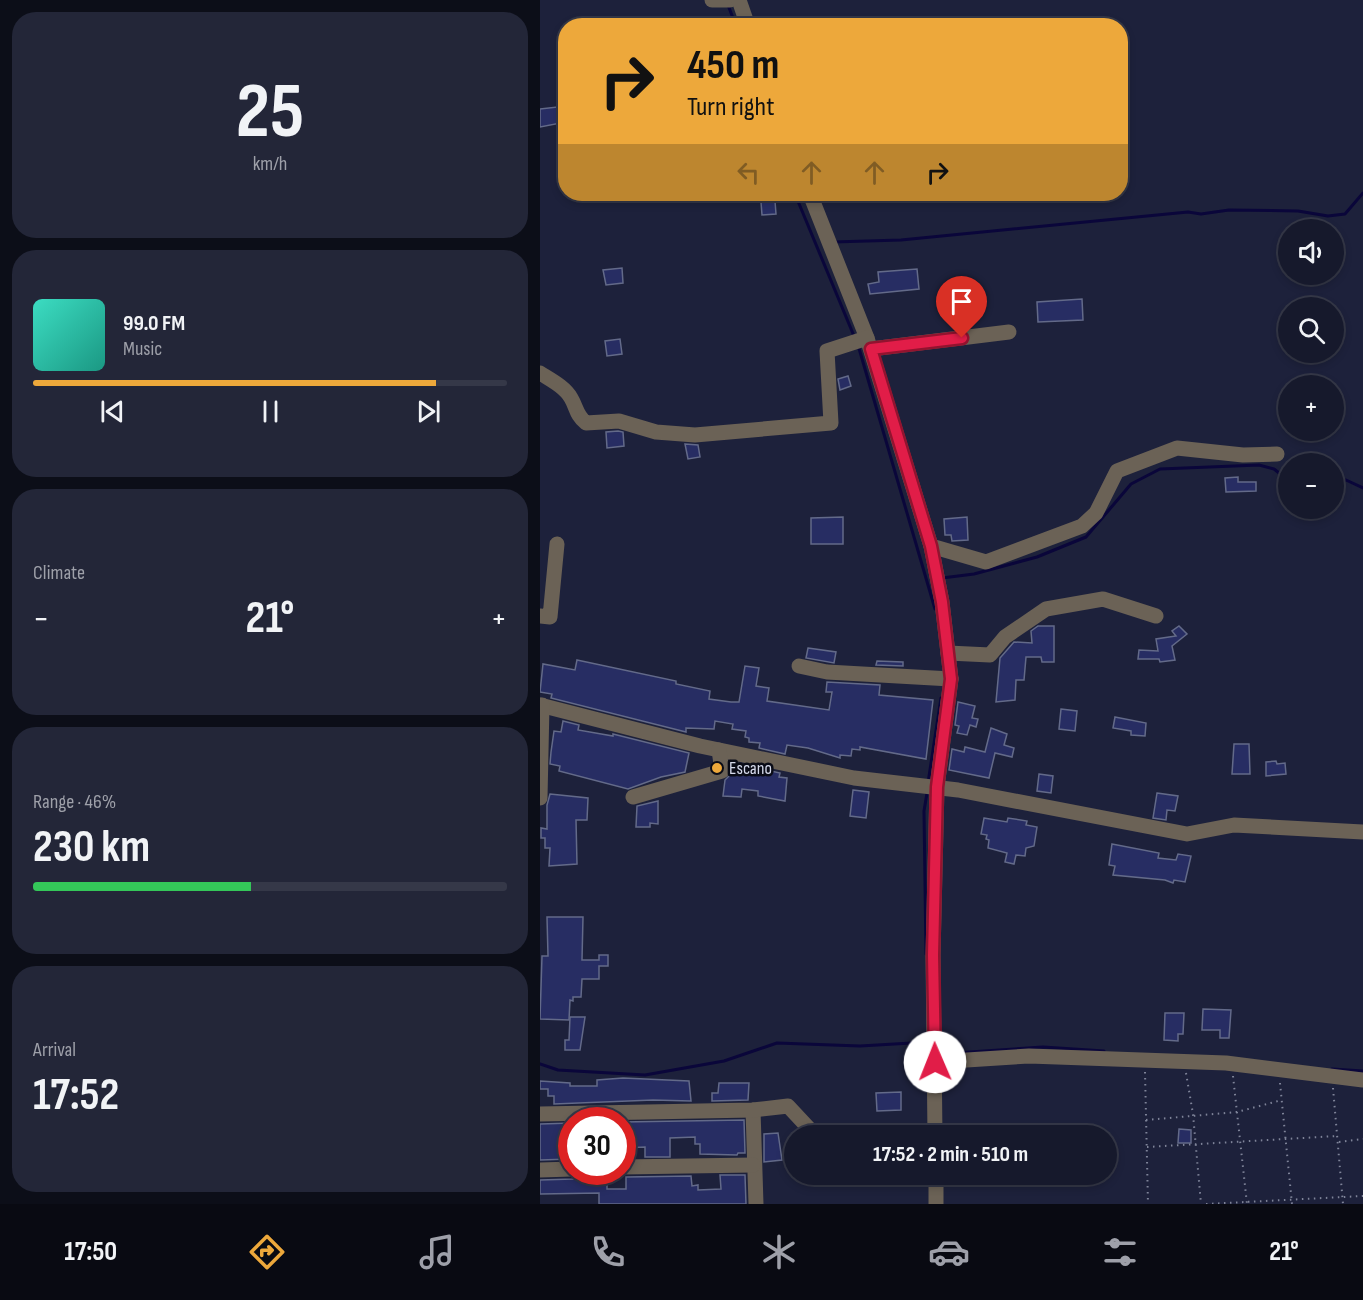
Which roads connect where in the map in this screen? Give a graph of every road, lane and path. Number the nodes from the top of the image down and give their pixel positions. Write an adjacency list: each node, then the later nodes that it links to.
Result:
1 (712, 0): 2 (street)
2 (730, 0)
3 (739, 0): 4 (street)
4 (745, 18)
5 (813, 201): 7 (street)
6 (1010, 332): 7 (street)
7 (869, 343): 8 (street); 11 (street)
8 (540, 373)
9 (1277, 454): 11 (street)
10 (557, 544): 12 (street)
11 (931, 546): 14 (street)
12 (540, 616)
13 (1156, 616): 14 (street)
14 (948, 653): 16 (street)
15 (799, 666): 16 (street)
16 (951, 679): 19 (street)
17 (541, 705): 18 (street); 21 (street)
18 (719, 750): 19 (street); 20 (street)
19 (937, 787): 22 (street); 24 (street)
20 (633, 797)
21 (540, 798)
22 (1363, 832)
23 (1145, 1060): 24 (street); 25 (street); 35 (path)
24 (935, 1062): 37 (street)
25 (1184, 1062): 26 (street); 34 (path)
26 (1232, 1064): 27 (street); 32 (path)
27 (1279, 1069): 28 (street); 30 (path)
28 (1332, 1076): 29 (street); 38 (path)
29 (1363, 1080)
30 (1282, 1100): 32 (path); 39 (path)
31 (753, 1110): 33 (street); 36 (street); 45 (street)
32 (1237, 1112): 34 (path); 41 (path)
33 (540, 1114)
34 (1193, 1114): 35 (path); 43 (path)
35 (1146, 1120): 44 (path)
36 (806, 1125)
37 (935, 1125)
38 (1337, 1136): 39 (path); 42 (path)
39 (1286, 1139): 41 (path); 52 (path)
40 (1363, 1139): 42 (path)
41 (1240, 1142): 43 (path); 53 (path)
42 (1338, 1142): 51 (path)
43 (1196, 1144): 44 (path); 57 (path)
44 (1147, 1147): 56 (path)
45 (753, 1165): 46 (street); 54 (street)
46 (636, 1167)
47 (558, 1169): 48 (street)
48 (540, 1170)
49 (936, 1185): 55 (street)
50 (1363, 1196): 51 (path)
51 (1343, 1197): 52 (path); 60 (path)
52 (1292, 1200): 53 (path); 59 (path)
53 (1246, 1203): 58 (path)
54 (756, 1204)
55 (936, 1204)
56 (1148, 1204)
57 (1201, 1204)
58 (1206, 1204)
59 (1292, 1204)
60 (1343, 1204)

